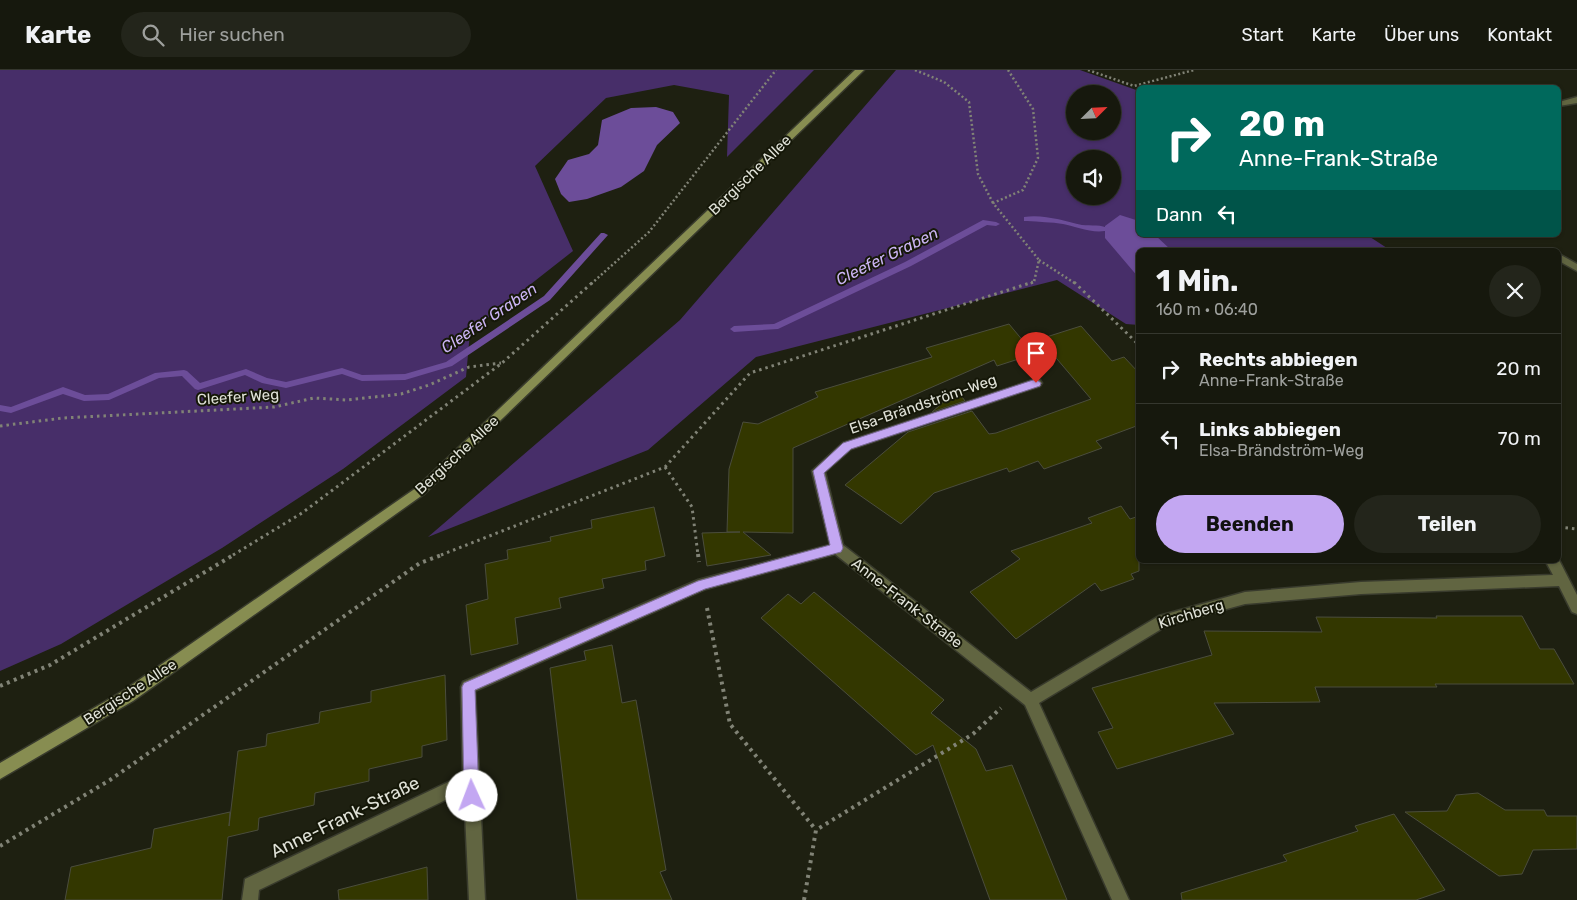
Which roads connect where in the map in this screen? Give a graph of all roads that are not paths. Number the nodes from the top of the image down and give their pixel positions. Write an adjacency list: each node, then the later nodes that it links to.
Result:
1 (858, 72): 12 (main road, Bergische Allee)
2 (1577, 100): 3 (street)
3 (1561, 104)
4 (1561, 258): 5 (street)
5 (1577, 268)
6 (1036, 383): 7 (street, Elsa-Brändström-Weg)
7 (837, 548): 11 (street, Anne-Frank-Straße); 13 (street, Anne-Frank-Straße)
8 (1554, 563): 9 (street)
9 (1562, 580): 10 (street); 11 (street, Kirchberg)
10 (1577, 608)
11 (1025, 695): 16 (street)
12 (0, 772)
13 (471, 779): 14 (street, Anne-Frank-Straße); 15 (street, Anne-Frank-Straße)
14 (250, 900)
15 (477, 900)
16 (1122, 900)

